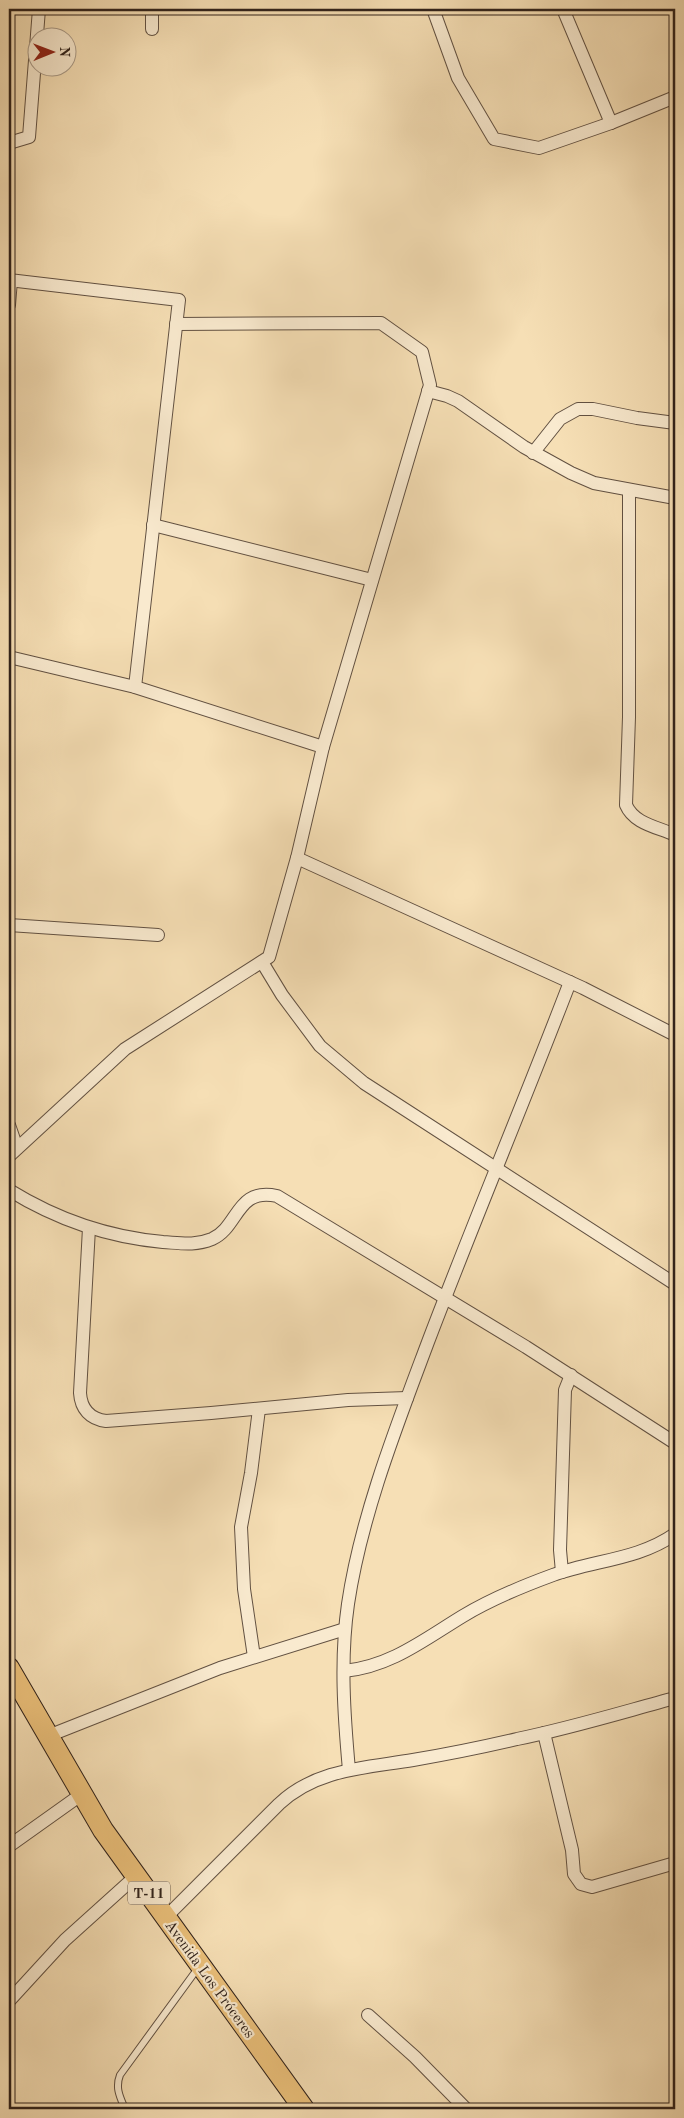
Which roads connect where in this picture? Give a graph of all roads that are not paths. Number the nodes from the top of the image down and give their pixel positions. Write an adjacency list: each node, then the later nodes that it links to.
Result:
1 (39, 9): 8 (street)
2 (152, 9): 5 (street)
3 (433, 9): 7 (street)
4 (563, 9): 7 (street)
5 (152, 29)
6 (675, 97): 7 (street)
7 (611, 123)
8 (9, 143)
9 (10, 280): 10 (street); 11 (street)
10 (9, 305)
11 (176, 324): 12 (street); 17 (street)
12 (428, 391): 14 (street); 18 (street)
13 (675, 423): 14 (street)
14 (533, 453): 15 (street)
15 (629, 490): 16 (street); 22 (street)
16 (675, 498)
17 (153, 525): 18 (street); 20 (street)
18 (372, 580): 21 (street)
19 (9, 657): 20 (street)
20 (135, 687): 21 (street)
21 (323, 747): 23 (street)
22 (675, 835)
23 (297, 858): 26 (street); 27 (street)
24 (9, 925): 25 (street)
25 (158, 935)
26 (262, 962): 30 (street); 31 (street)
27 (570, 982): 28 (street); 31 (street)
28 (675, 1035)
29 (9, 1125): 30 (street)
30 (13, 1152)
31 (498, 1169): 34 (street); 35 (street)
32 (9, 1190): 33 (street)
33 (89, 1228): 35 (street); 38 (street)
34 (675, 1284)
35 (445, 1298): 36 (street); 37 (street)
36 (571, 1375): 39 (street); 41 (street)
37 (407, 1398): 38 (street); 42 (street)
38 (259, 1409): 43 (street)
39 (675, 1443)
40 (675, 1534): 41 (street)
41 (562, 1572): 45 (street)
42 (345, 1629): 43 (street); 45 (street)
43 (254, 1657): 48 (street)
44 (9, 1668): 48 (highway, Avenida Los Próceres / T-11)
45 (344, 1671): 49 (street)
46 (675, 1698): 47 (street)
47 (544, 1734): 49 (street); 52 (street)
48 (48, 1736): 50 (highway, Avenida Los Próceres / T-11)
49 (348, 1770): 54 (street)
50 (82, 1794): 51 (street); 53 (highway, Avenida Los Próceres / T-11)
51 (9, 1846)
52 (675, 1863)
53 (136, 1876): 54 (highway, Avenida Los Próceres / T-11); 56 (street)
54 (166, 1917): 55 (highway, Avenida Los Próceres / T-11)
55 (200, 1965): 58 (lane); 59 (highway, Avenida Los Próceres / T-11)
56 (9, 2001)
57 (368, 2015): 60 (street)
58 (125, 2109)
59 (304, 2109)
60 (466, 2109)

